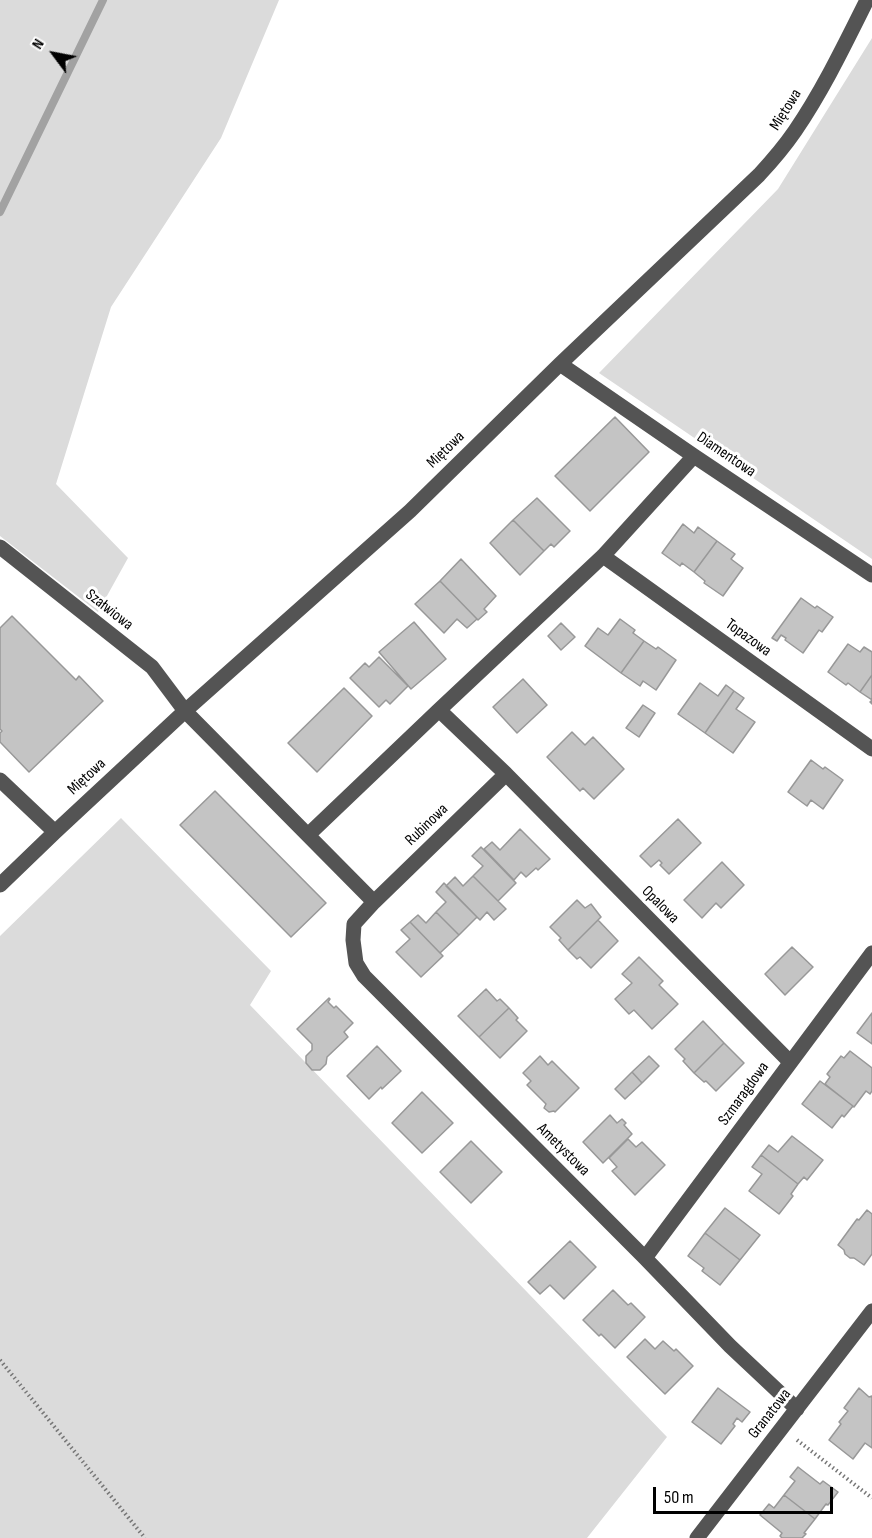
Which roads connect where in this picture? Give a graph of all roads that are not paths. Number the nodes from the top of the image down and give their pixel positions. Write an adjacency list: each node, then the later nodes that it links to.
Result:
1 (867, 0): 2 (street, Miętowa)
2 (560, 364): 3 (street, Diamentowa); 8 (street, Miętowa)
3 (694, 456): 5 (street); 6 (street, Diamentowa)
4 (0, 547): 8 (street, Szałwiowa)
5 (603, 556): 7 (street); 9 (street, Topazowa)
6 (872, 575)
7 (439, 710): 10 (street); 13 (street)
8 (185, 711): 12 (street, Miętowa); 13 (street)
9 (872, 749)
10 (506, 774): 15 (street, Rubinowa); 17 (street, Opalowa)
11 (0, 780): 12 (street)
12 (55, 832): 14 (street, Miętowa)
13 (308, 835): 15 (street)
14 (0, 885)
15 (374, 902): 18 (street, Ametystowa)
16 (872, 953): 17 (street, Szmaragdowa)
17 (790, 1062): 18 (street, Szmaragdowa)
18 (645, 1258): 20 (street, Ametystowa)
19 (872, 1311): 20 (street, Granatowa)
20 (797, 1409): 21 (street, Granatowa)
21 (697, 1538)

